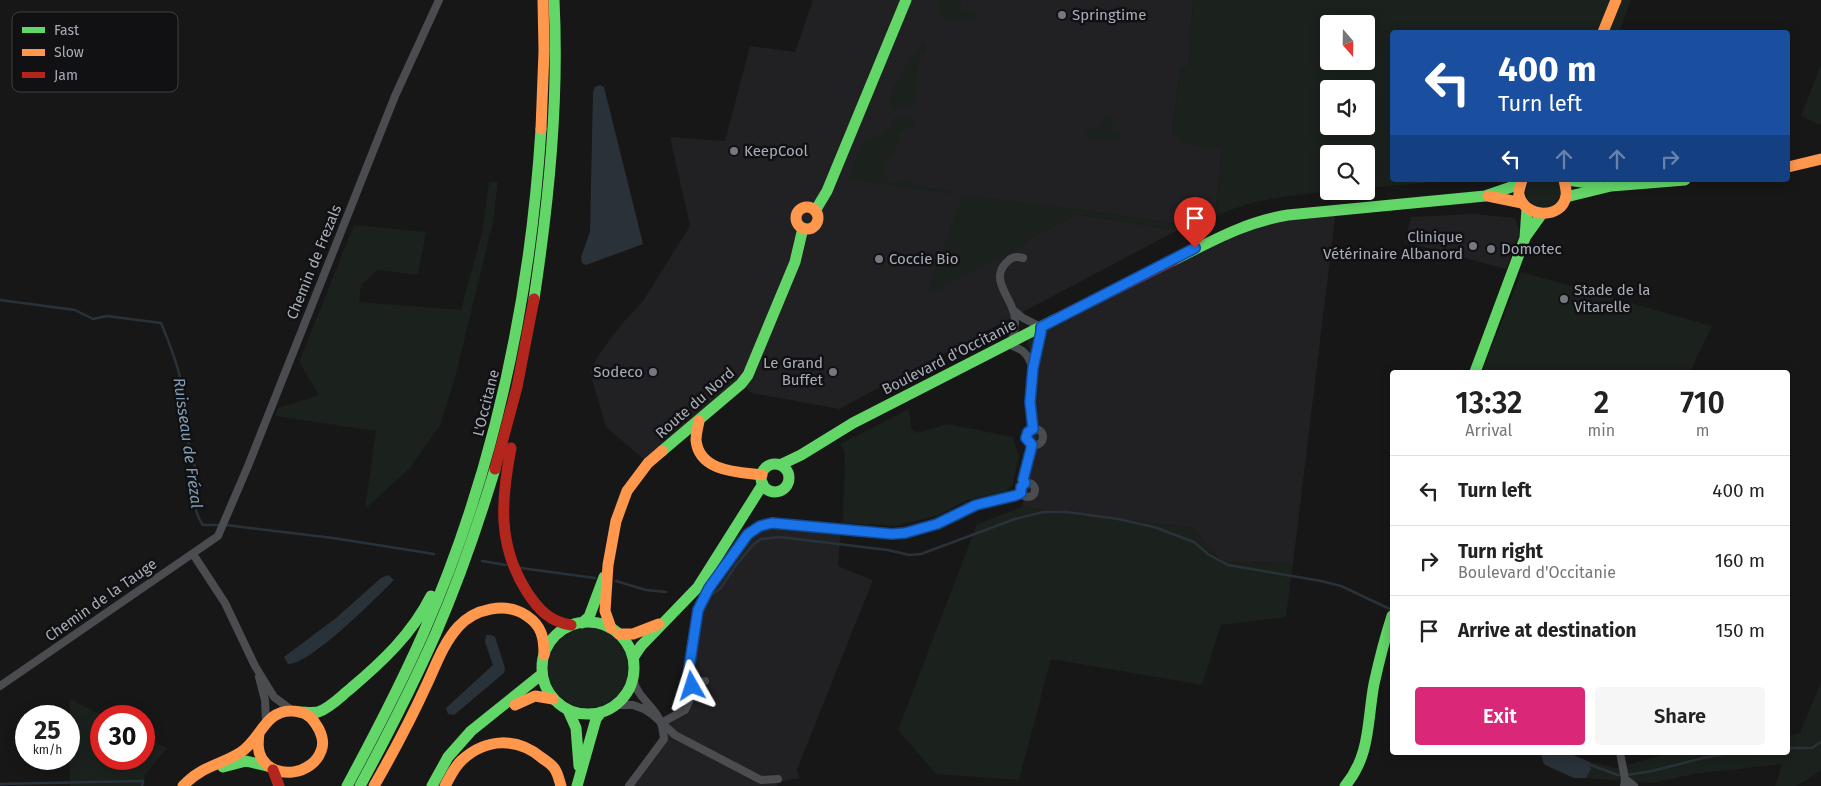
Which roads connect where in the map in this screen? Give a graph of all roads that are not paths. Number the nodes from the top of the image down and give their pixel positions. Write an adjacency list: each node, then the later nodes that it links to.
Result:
1 (439, 0): 37 (street, Chemin de Frezals)
2 (543, 0): 35 (main road, L'Occitane)
3 (554, 0): 26 (main road, L'Occitane)
4 (897, 0): 18 (main road)
5 (906, 0): 18 (main road)
6 (1616, 0): 7 (main road)
7 (1604, 30)
8 (1821, 158): 9 (main road)
9 (1790, 166)
10 (1521, 182): 15 (main road, Boulevard d'Occitanie); 17 (main road)
11 (1566, 182): 16 (main road)
12 (1572, 182): 14 (main road)
13 (1660, 182): 14 (main road)
14 (1611, 186): 16 (main road)
15 (1485, 196): 17 (main road, Boulevard d'Occitanie); 24 (main road, Boulevard d'Occitanie)
16 (1566, 197): 19 (main road)
17 (1525, 206): 19 (main road, Boulevard d'Occitanie); 21 (main road)
18 (812, 209): 20 (main road); 20 (main road)
19 (1541, 215): 21 (main road)
20 (803, 228): 29 (main road, Route du Nord)
21 (1525, 238): 28 (main road)
22 (1023, 258): 23 (street)
23 (1014, 310): 24 (street); 25 (street)
24 (1041, 327): 25 (main road, Boulevard d'Occitanie); 27 (street)
25 (1010, 342): 27 (street); 32 (main road, Boulevard d'Occitanie)
26 (523, 361): 42 (main road); 69 (main road, L'Occitane)
27 (1033, 368): 30 (street)
28 (1475, 370)
29 (699, 421): 34 (main road); 39 (main road, Route du Nord)
30 (1033, 429): 31 (street); 31 (street)
31 (1032, 445): 33 (street)
32 (784, 469): 34 (main road, Boulevard d'Occitanie); 34 (main road, Boulevard d'Occitanie)
33 (1025, 483): 36 (street); 36 (street)
34 (765, 484): 40 (main road, Boulevard d'Occitanie)
35 (478, 487): 55 (main road); 68 (main road, L'Occitane)
36 (1021, 493): 51 (street)
37 (220, 533): 38 (street, Chemin de la Tauge)
38 (192, 554): 46 (street); 50 (street, Chemin de la Tauge)
39 (608, 565): 42 (main road, Route du Nord); 43 (main road, Route du Nord)
40 (663, 622): 43 (main road, Boulevard d'Occitanie); 45 (main road, Boulevard d'Occitanie)
41 (1390, 623): 76 (main road)
42 (577, 624): 43 (main road); 44 (main road)
43 (615, 631): 45 (main road)
44 (544, 655): 47 (main road); 70 (main road)
45 (633, 658): 48 (main road)
46 (255, 666): 55 (street); 57 (street)
47 (542, 674): 52 (main road); 71 (main road)
48 (633, 680): 53 (main road); 58 (street)
49 (705, 681): 51 (street)
50 (0, 686)
51 (692, 686): 58 (street)
52 (553, 699): 54 (main road); 72 (main road)
53 (616, 705): 56 (main road); 58 (street)
54 (568, 710): 56 (main road); 63 (main road)
55 (296, 711): 57 (main road); 61 (main road)
56 (601, 712): 63 (main road)
57 (266, 721): 59 (main road)
58 (661, 723): 62 (street); 75 (street)
59 (259, 733): 61 (main road); 65 (main road)
60 (1620, 755): 64 (street)
61 (270, 768): 66 (main road); 67 (main road)
62 (778, 779)
63 (578, 781)
64 (1625, 783): 77 (street)
65 (183, 786)
66 (192, 786)
67 (278, 786)
68 (347, 786)
69 (360, 786)
70 (374, 786)
71 (432, 786)
72 (439, 786)
73 (445, 786): 74 (main road)
74 (561, 786)
75 (629, 786)
76 (1345, 786)
77 (1634, 786)

